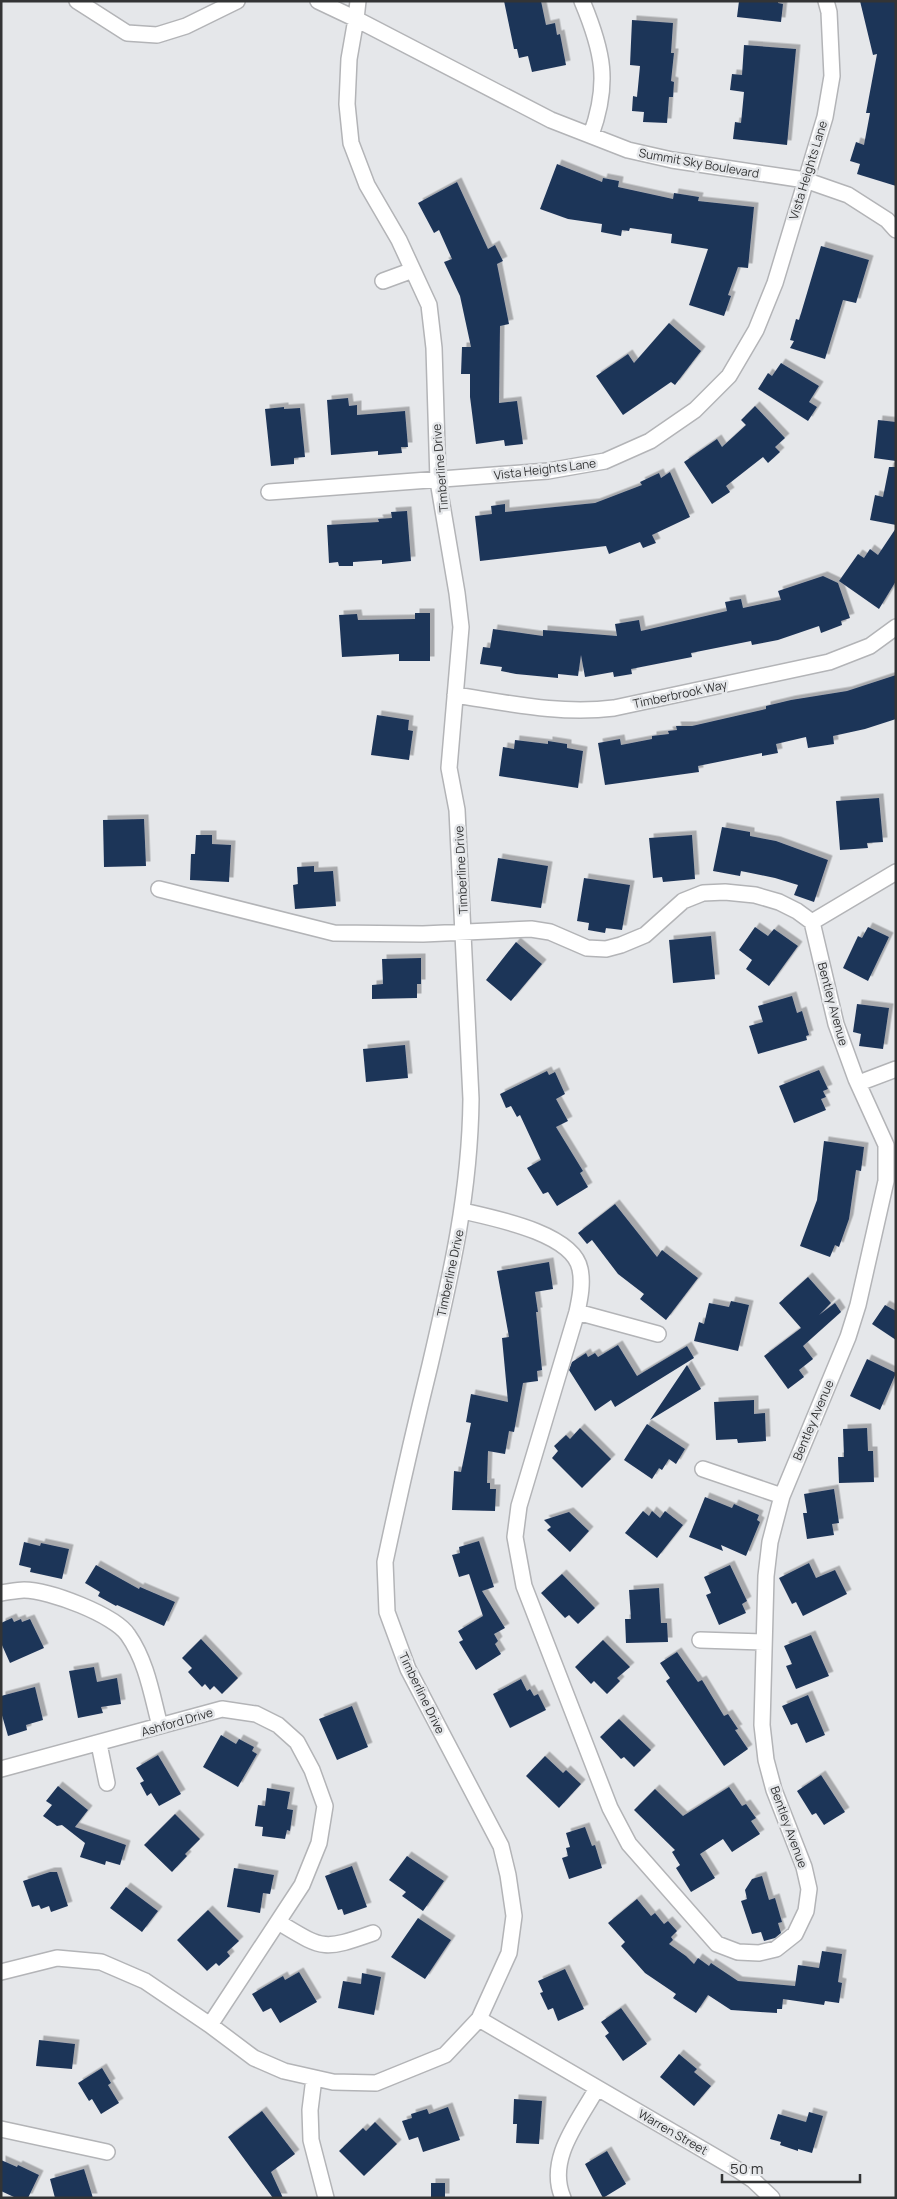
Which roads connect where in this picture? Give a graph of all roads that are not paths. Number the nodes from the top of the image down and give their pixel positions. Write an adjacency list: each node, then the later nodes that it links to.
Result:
1 (77, 1): 2 (street)
2 (237, 1)
3 (318, 1): 7 (street)
4 (358, 1): 7 (street)
5 (582, 1): 8 (street)
6 (826, 1): 9 (street, Vista Heights Lane)
7 (356, 19): 8 (street, Summit Sky Boulevard); 11 (street, Timberline Drive)
8 (591, 135): 9 (street, Summit Sky Boulevard)
9 (804, 180): 10 (street, Summit Sky Boulevard); 13 (street, Vista Heights Lane)
10 (896, 230)
11 (413, 270): 12 (street); 13 (street, Timberline Drive)
12 (384, 281)
13 (438, 481): 14 (street, Vista Heights Lane); 16 (street, Timberline Drive)
14 (269, 492)
15 (896, 626): 16 (street, Timberbrook Way)
16 (455, 695): 20 (street, Timberline Drive)
17 (896, 872): 19 (street)
18 (158, 889): 20 (street)
19 (812, 922): 20 (street); 22 (street, Bentley Avenue)
20 (464, 931): 23 (street, Timberline Drive)
21 (896, 1069): 22 (street)
22 (859, 1083): 27 (street, Bentley Avenue)
23 (463, 1211): 24 (street, Bentley Avenue); 38 (street, Timberline Drive)
24 (577, 1312): 25 (street); 30 (street, Bentley Avenue)
25 (658, 1334)
26 (702, 1469): 27 (street)
27 (782, 1496): 30 (street, Bentley Avenue)
28 (1, 1593): 31 (street)
29 (700, 1640): 30 (street)
30 (763, 1642)
31 (160, 1726): 32 (street, Ashford Drive); 35 (street, Ashford Drive)
32 (99, 1744): 33 (street, Ashford Drive); 34 (street)
33 (1, 1769)
34 (107, 1783)
35 (278, 1922): 36 (street); 39 (street, Ashford Drive)
36 (373, 1933)
37 (1, 1972): 39 (street, Timberline Drive)
38 (479, 2019): 40 (street, Timberline Drive); 41 (street, Warren Street)
39 (210, 2025): 40 (street, Timberline Drive)
40 (314, 2078): 45 (street)
41 (597, 2088): 44 (street); 46 (street, Warren Street)
42 (1, 2129): 43 (street)
43 (107, 2152)
44 (559, 2196)
45 (326, 2198)
46 (772, 2198)

